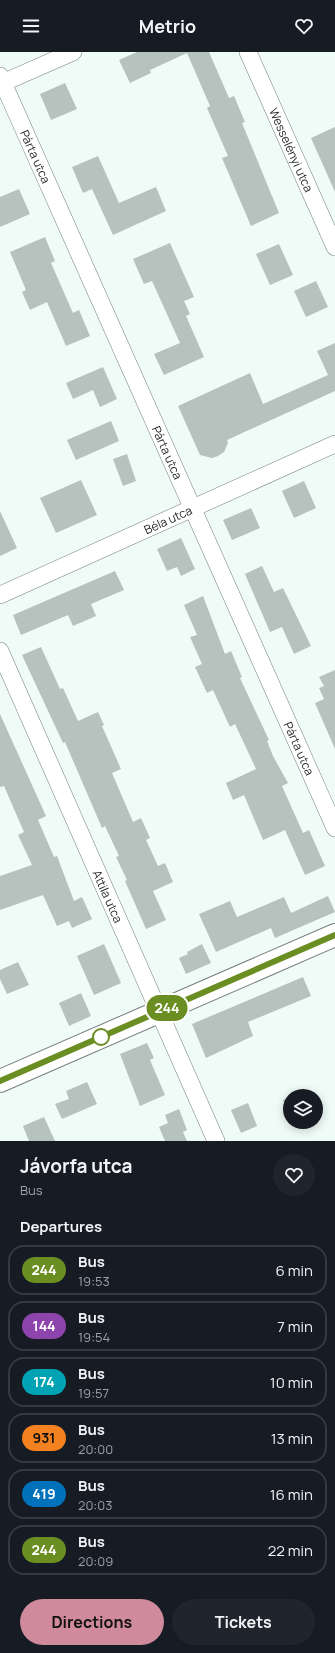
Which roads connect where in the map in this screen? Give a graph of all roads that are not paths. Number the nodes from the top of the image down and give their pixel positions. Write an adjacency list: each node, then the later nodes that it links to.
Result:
1 (73, 52): 3 (street)
2 (248, 52): 4 (street, Wesselényi utca)
3 (1, 81): 6 (street, Párta utca)
4 (335, 247)
5 (335, 444): 6 (street, Béla utca)
6 (193, 509): 7 (street, Béla utca); 9 (street, Párta utca)
7 (0, 595)
8 (0, 651): 11 (street, Attila utca)
9 (335, 828)
10 (335, 935): 11 (main road)
11 (159, 1012): 12 (main road); 13 (street, Attila utca)
12 (0, 1081)
13 (216, 1141)

